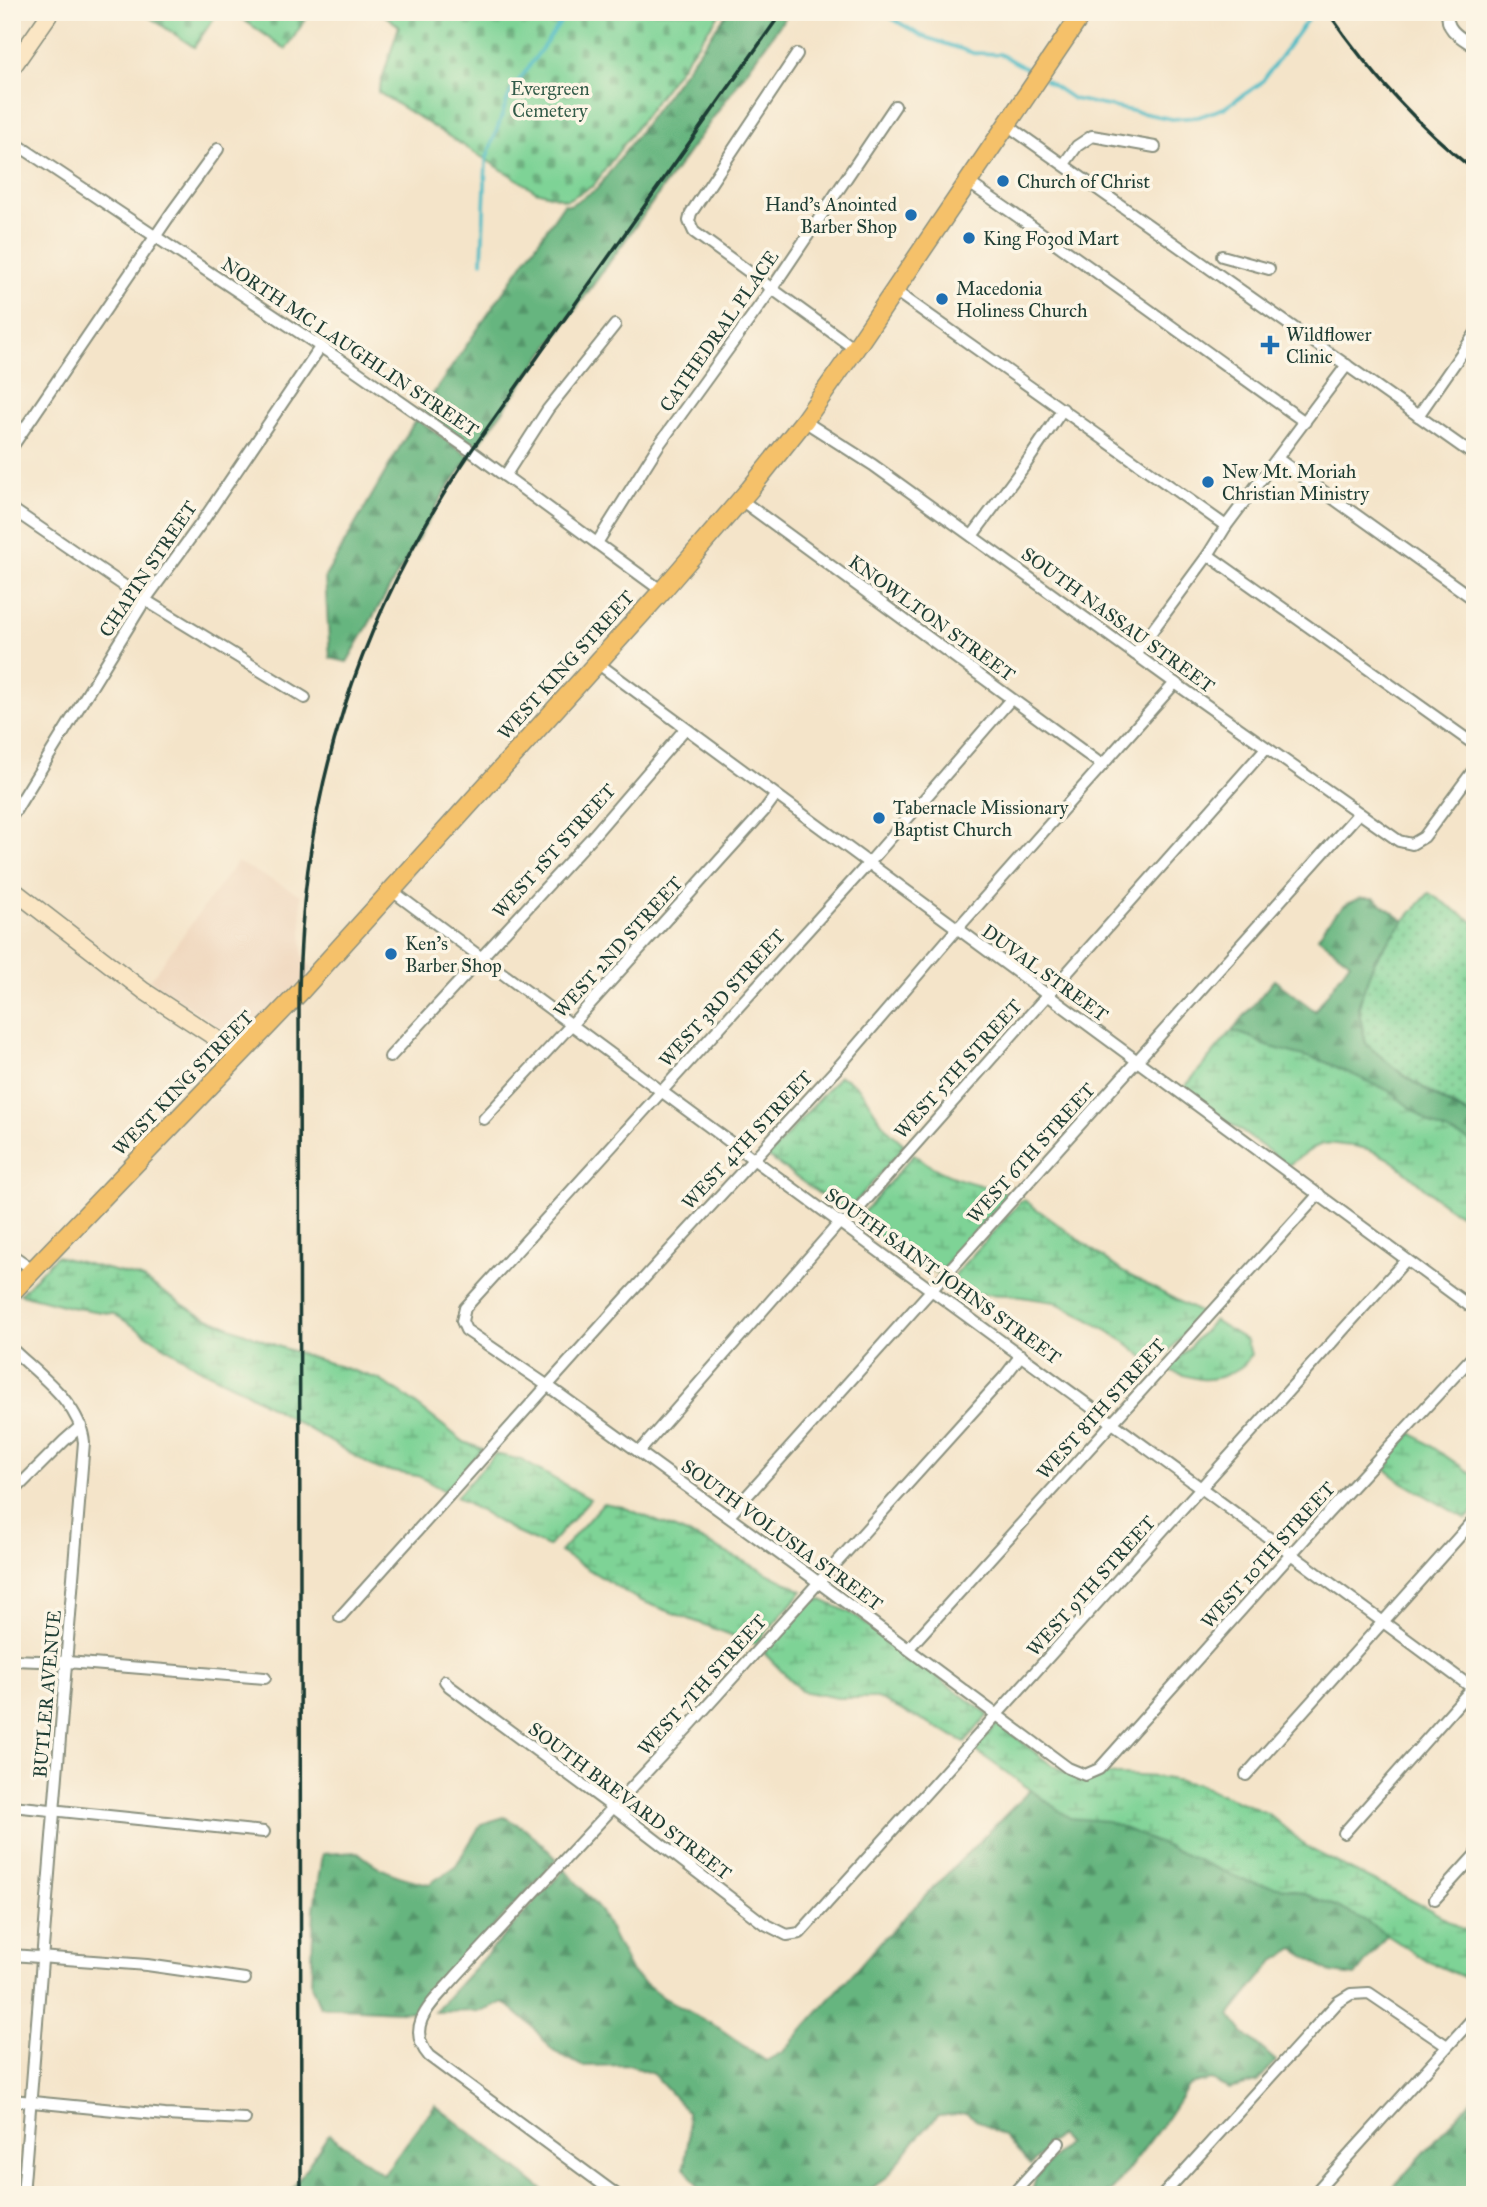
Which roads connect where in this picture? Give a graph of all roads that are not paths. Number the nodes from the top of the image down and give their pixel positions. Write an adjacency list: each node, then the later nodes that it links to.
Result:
1 (51, 12): 6 (main road)
2 (1083, 12): 8 (main road, WEST KING STREET)
3 (1447, 17): 4 (street)
4 (1475, 47)
5 (797, 54): 17 (street)
6 (12, 68)
7 (895, 106): 17 (street, CATHEDRAL PLACE)
8 (1007, 125): 12 (street); 13 (main road, WEST KING STREET)
9 (12, 141): 14 (street, NORTH MC LAUGHLIN STREET)
10 (1155, 146): 12 (street)
11 (218, 149): 14 (street)
12 (1064, 164): 23 (street)
13 (969, 183): 18 (main road, WEST KING STREET); 27 (street)
14 (156, 237): 21 (street, NORTH MC LAUGHLIN STREET); 28 (street)
15 (1222, 256): 16 (street)
16 (1269, 269)
17 (771, 290): 22 (street); 36 (street, CATHEDRAL PLACE)
18 (895, 291): 22 (main road, WEST KING STREET); 24 (street)
19 (615, 325): 31 (street)
20 (1475, 334): 25 (street)
21 (321, 346): 31 (street, NORTH MC LAUGHLIN STREET); 39 (street, CHAPIN STREET)
22 (855, 349): 26 (main road, WEST KING STREET)
23 (1347, 365): 25 (street); 27 (street)
24 (1063, 409): 34 (street); 35 (street)
25 (1418, 416): 29 (street)
26 (804, 421): 32 (main road, WEST KING STREET); 35 (street, SOUTH NASSAU STREET)
27 (1306, 422): 30 (street)
28 (12, 447)
29 (1475, 456)
30 (1278, 459): 34 (street); 40 (street)
31 (505, 476): 36 (street, NORTH MC LAUGHLIN STREET)
32 (741, 500): 38 (main road, WEST KING STREET); 45 (street, KNOWLTON STREET)
33 (12, 509): 39 (street)
34 (1226, 526): 37 (street)
35 (972, 536): 41 (street, SOUTH NASSAU STREET)
36 (597, 543): 38 (street, NORTH MC LAUGHLIN STREET)
37 (1208, 555): 41 (street); 47 (street)
38 (662, 591): 42 (main road, WEST KING STREET)
39 (145, 600): 44 (street); 53 (street, CHAPIN STREET)
40 (1475, 600)
41 (1135, 654): 43 (street, SOUTH NASSAU STREET)
42 (596, 663): 46 (street, DUVAL STREET); 56 (main road, WEST KING STREET)
43 (1175, 683): 48 (street, SOUTH NASSAU STREET); 49 (street, WEST 4TH STREET)
44 (305, 698)
45 (1012, 699): 49 (street, KNOWLTON STREET); 54 (street, WEST 3RD STREET)
46 (684, 729): 51 (street, DUVAL STREET); 58 (street, WEST 1ST STREET)
47 (1475, 745)
48 (1266, 748): 52 (street, SOUTH NASSAU STREET); 59 (street, WEST 5TH STREET)
49 (1102, 765): 57 (street, WEST 4TH STREET)
50 (1475, 768): 52 (street, SOUTH NASSAU STREET)
51 (775, 796): 54 (street, DUVAL STREET); 60 (street, WEST 2ND STREET)
52 (1359, 813): 63 (street, WEST 6TH STREET)
53 (12, 816)
54 (867, 864): 57 (street, DUVAL STREET); 64 (street, WEST 3RD STREET)
55 (12, 889): 61 (main road)
56 (391, 890): 58 (street, SOUTH SAINT JOHNS STREET); 61 (main road, WEST KING STREET)
57 (957, 929): 59 (street, DUVAL STREET); 66 (street, WEST 4TH STREET)
58 (482, 956): 60 (street, SOUTH SAINT JOHNS STREET); 62 (street, WEST 1ST STREET)
59 (1046, 996): 63 (street, DUVAL STREET); 68 (street, WEST 5TH STREET)
60 (572, 1024): 64 (street, SOUTH SAINT JOHNS STREET); 65 (street, WEST 2ND STREET)
61 (240, 1054): 71 (main road, WEST KING STREET)
62 (390, 1057)
63 (1136, 1062): 67 (street, DUVAL STREET); 72 (street, WEST 6TH STREET)
64 (661, 1092): 66 (street, SOUTH SAINT JOHNS STREET); 75 (street, WEST 3RD STREET)
65 (484, 1119)
66 (754, 1160): 68 (street, SOUTH SAINT JOHNS STREET); 79 (street, WEST 4TH STREET)
67 (1319, 1194): 70 (street, DUVAL STREET); 80 (street, WEST 8TH STREET)
68 (842, 1224): 72 (street, SOUTH SAINT JOHNS STREET); 82 (street, WEST 5TH STREET)
69 (12, 1255): 71 (street)
70 (1406, 1260): 74 (street, DUVAL STREET); 83 (street, WEST 9TH STREET)
71 (34, 1270): 73 (main road, WEST KING STREET)
72 (933, 1289): 78 (street, SOUTH SAINT JOHNS STREET); 85 (street, WEST 6TH STREET)
73 (12, 1293)
74 (1475, 1310)
75 (462, 1321): 79 (street, SOUTH VOLUSIA STREET)
76 (12, 1349): 81 (street)
77 (1475, 1354): 87 (street, WEST 10TH STREET)
78 (1021, 1355): 80 (street, SOUTH SAINT JOHNS STREET); 88 (street, WEST 7TH STREET)
79 (548, 1386): 82 (street, SOUTH VOLUSIA STREET); 89 (street, WEST 4TH STREET)
80 (1114, 1422): 83 (street, SOUTH SAINT JOHNS STREET); 91 (street, WEST 8TH STREET)
81 (81, 1426): 84 (street); 93 (street, BUTLER AVENUE)
82 (639, 1452): 85 (street, SOUTH VOLUSIA STREET)
83 (1202, 1488): 87 (street, SOUTH SAINT JOHNS STREET); 97 (street, WEST 9TH STREET)
84 (12, 1493)
85 (729, 1516): 88 (street, SOUTH VOLUSIA STREET)
86 (1475, 1520): 90 (street)
87 (1293, 1555): 90 (street, SOUTH SAINT JOHNS STREET); 98 (street, WEST 10TH STREET)
88 (819, 1583): 91 (street, SOUTH VOLUSIA STREET); 101 (street, WEST 7TH STREET)
89 (340, 1617)
90 (1382, 1621): 96 (street, SOUTH SAINT JOHNS STREET); 99 (street)
91 (909, 1648): 97 (street, SOUTH VOLUSIA STREET)
92 (12, 1660): 93 (street)
93 (67, 1662): 94 (street); 102 (street, BUTLER AVENUE)
94 (265, 1678)
95 (445, 1681): 101 (street, SOUTH BREVARD STREET)
96 (1474, 1688): 104 (street)
97 (997, 1714): 98 (street, SOUTH VOLUSIA STREET); 107 (street, WEST 9TH STREET)
98 (1085, 1775)
99 (1246, 1775)
100 (12, 1806): 102 (street)
101 (614, 1808): 107 (street, SOUTH BREVARD STREET); 118 (street, WEST 7TH STREET)
102 (55, 1810): 103 (street); 109 (street, BUTLER AVENUE)
103 (264, 1832)
104 (1344, 1833)
105 (1475, 1855): 106 (street)
106 (1436, 1899)
107 (800, 1934)
108 (12, 1955): 109 (street)
109 (42, 1958): 110 (street); 114 (street, BUTLER AVENUE)
110 (245, 1979)
111 (1475, 2016): 112 (street)
112 (1447, 2046): 120 (street); 121 (street)
113 (12, 2100): 114 (street)
114 (31, 2102): 115 (street); 117 (street, BUTLER AVENUE)
115 (245, 2119)
116 (1059, 2143): 119 (street)
117 (23, 2195)
118 (617, 2195)
119 (1012, 2195)
120 (1163, 2195)
121 (1313, 2195)

